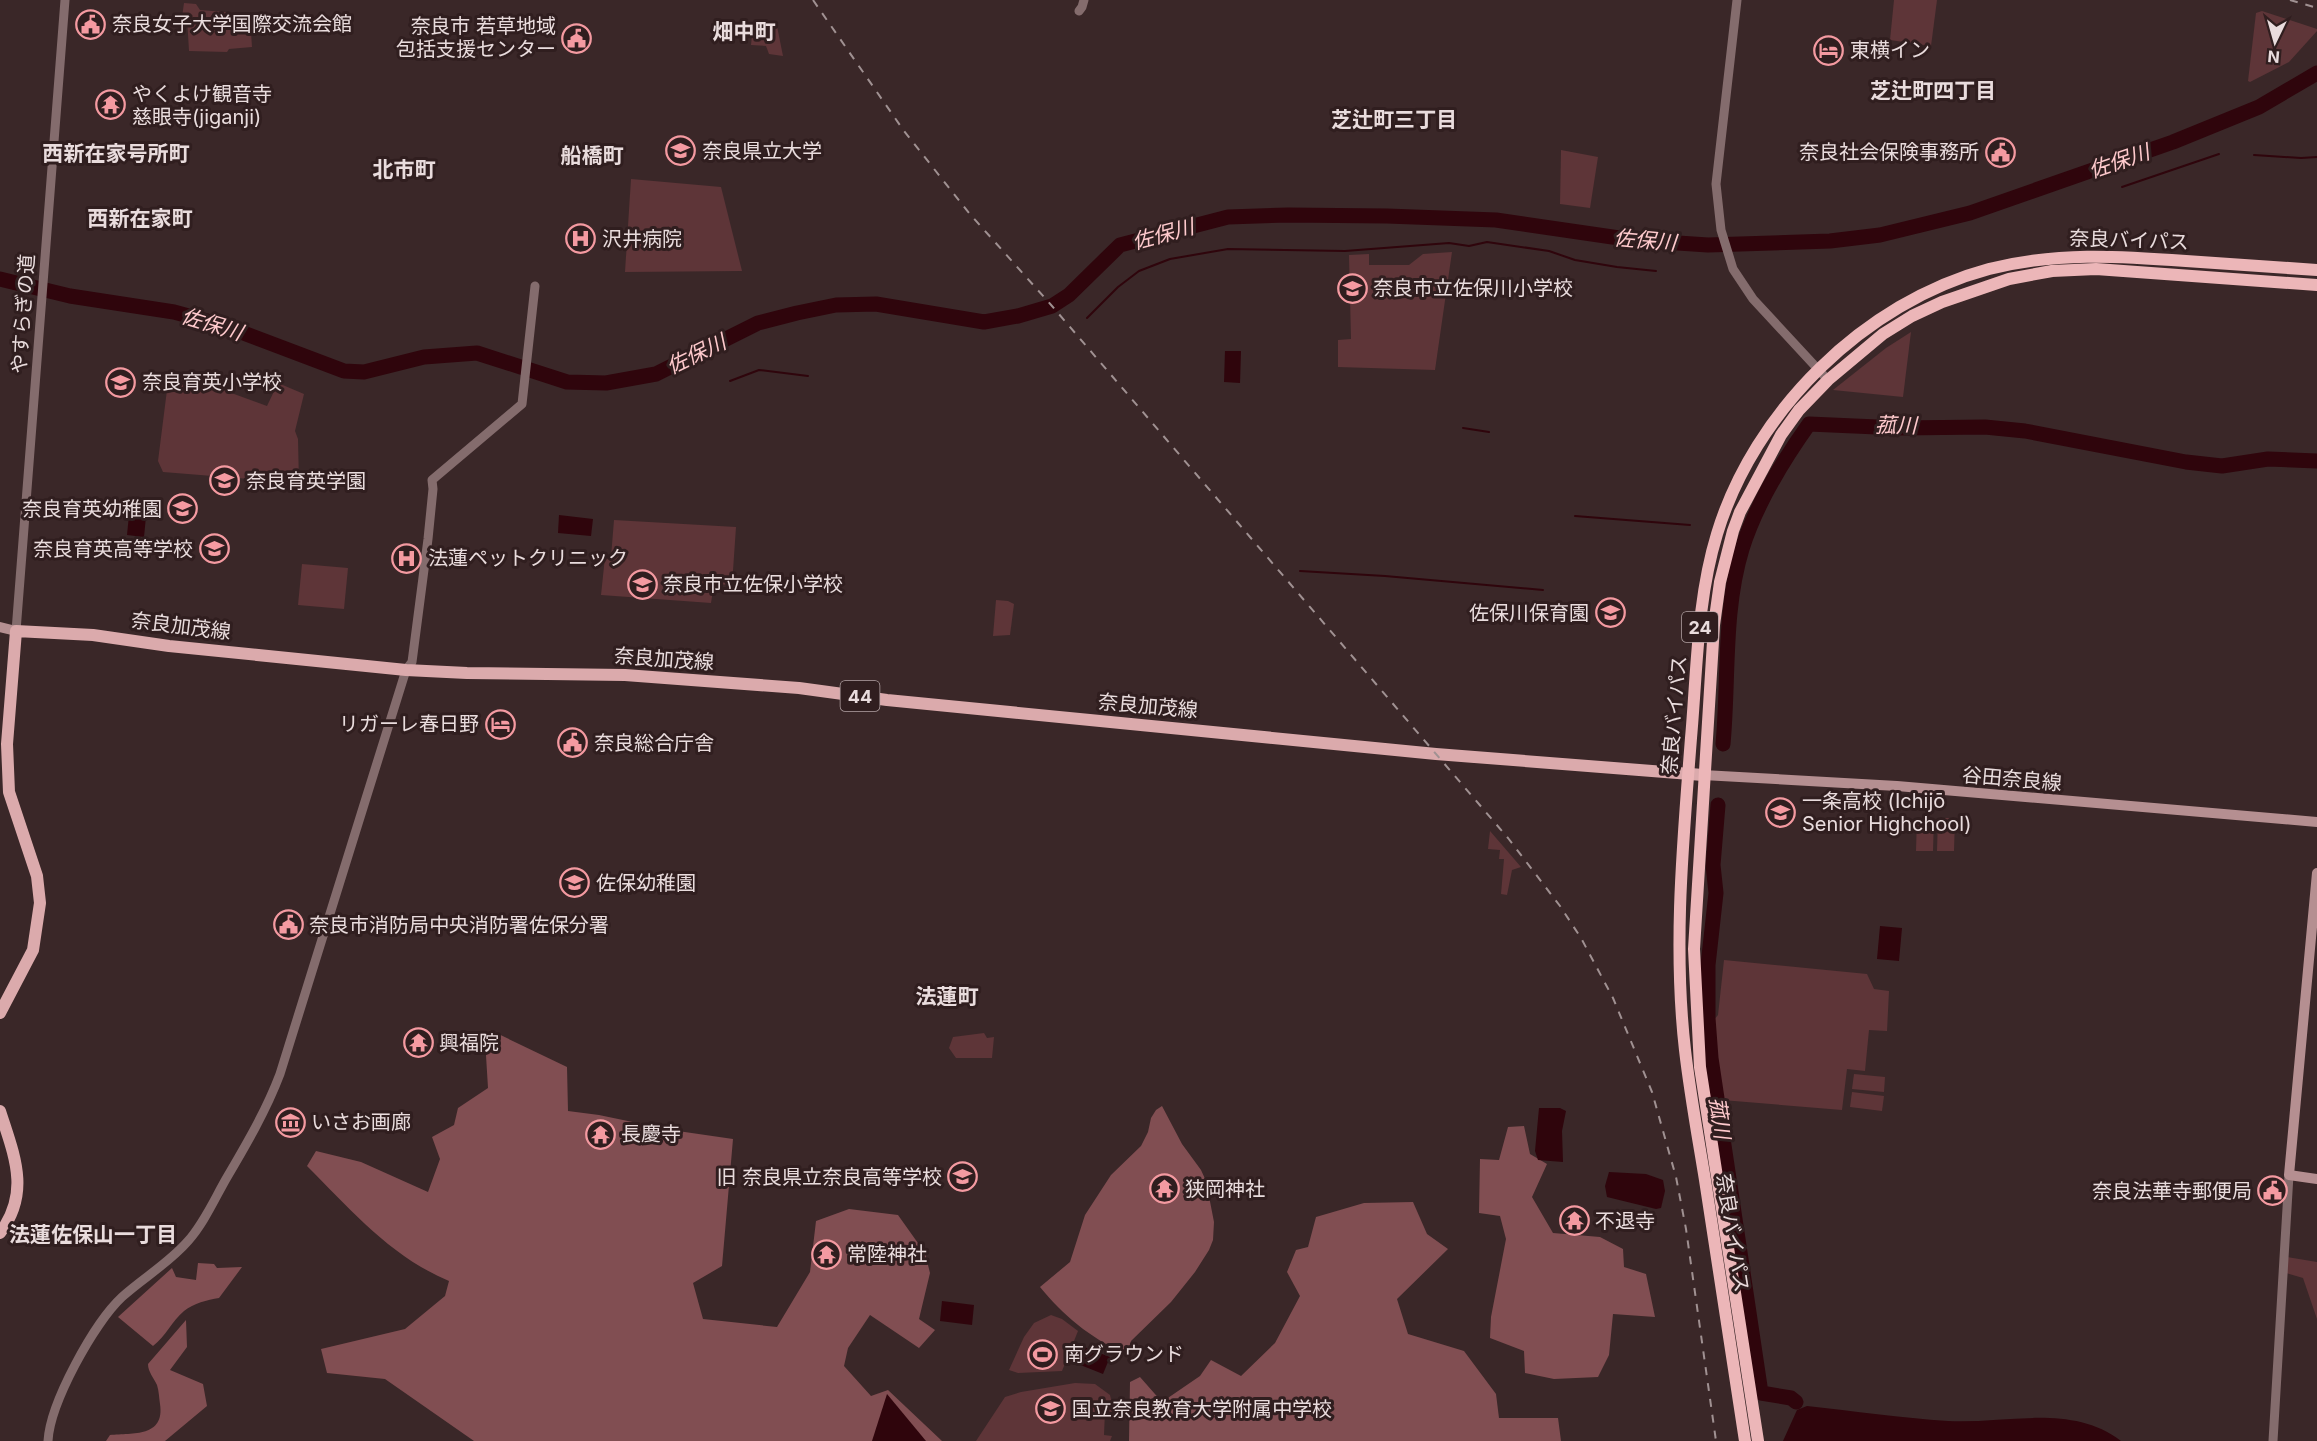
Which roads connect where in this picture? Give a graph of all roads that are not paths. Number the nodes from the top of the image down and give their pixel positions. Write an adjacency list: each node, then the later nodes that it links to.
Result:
1 (65, 0): 11 (street, やすらぎの道)
2 (1084, 0): 4 (street)
3 (1737, 0): 8 (street)
4 (1079, 11)
5 (2317, 270): 8 (highway, 奈良バイパス / 24)
6 (2317, 285): 9 (highway, 奈良バイパス / 24)
7 (535, 286): 12 (street)
8 (1819, 370): 9 (street); 13 (highway, 奈良バイパス / 24)
9 (1828, 380): 14 (highway, 奈良バイパス / 24)
10 (0, 627): 11 (main road)
11 (16, 631): 12 (main road, 奈良加茂線 / 44); 17 (main road)
12 (406, 670): 13 (main road, 奈良加茂線 / 44); 22 (street)
13 (1688, 774): 14 (main road, 奈良加茂線 / 44); 23 (highway, 奈良バイパス / 24)
14 (1703, 775): 15 (main road, 谷田奈良線); 24 (highway, 奈良バイパス / 24)
15 (2317, 822)
16 (2317, 873): 19 (main road)
17 (0, 1013)
18 (0, 1111): 21 (main road)
19 (2289, 1175): 20 (main road); 25 (street)
20 (2317, 1179)
21 (0, 1233)
22 (48, 1441)
23 (1745, 1441)
24 (1758, 1441)
25 (2273, 1441)

